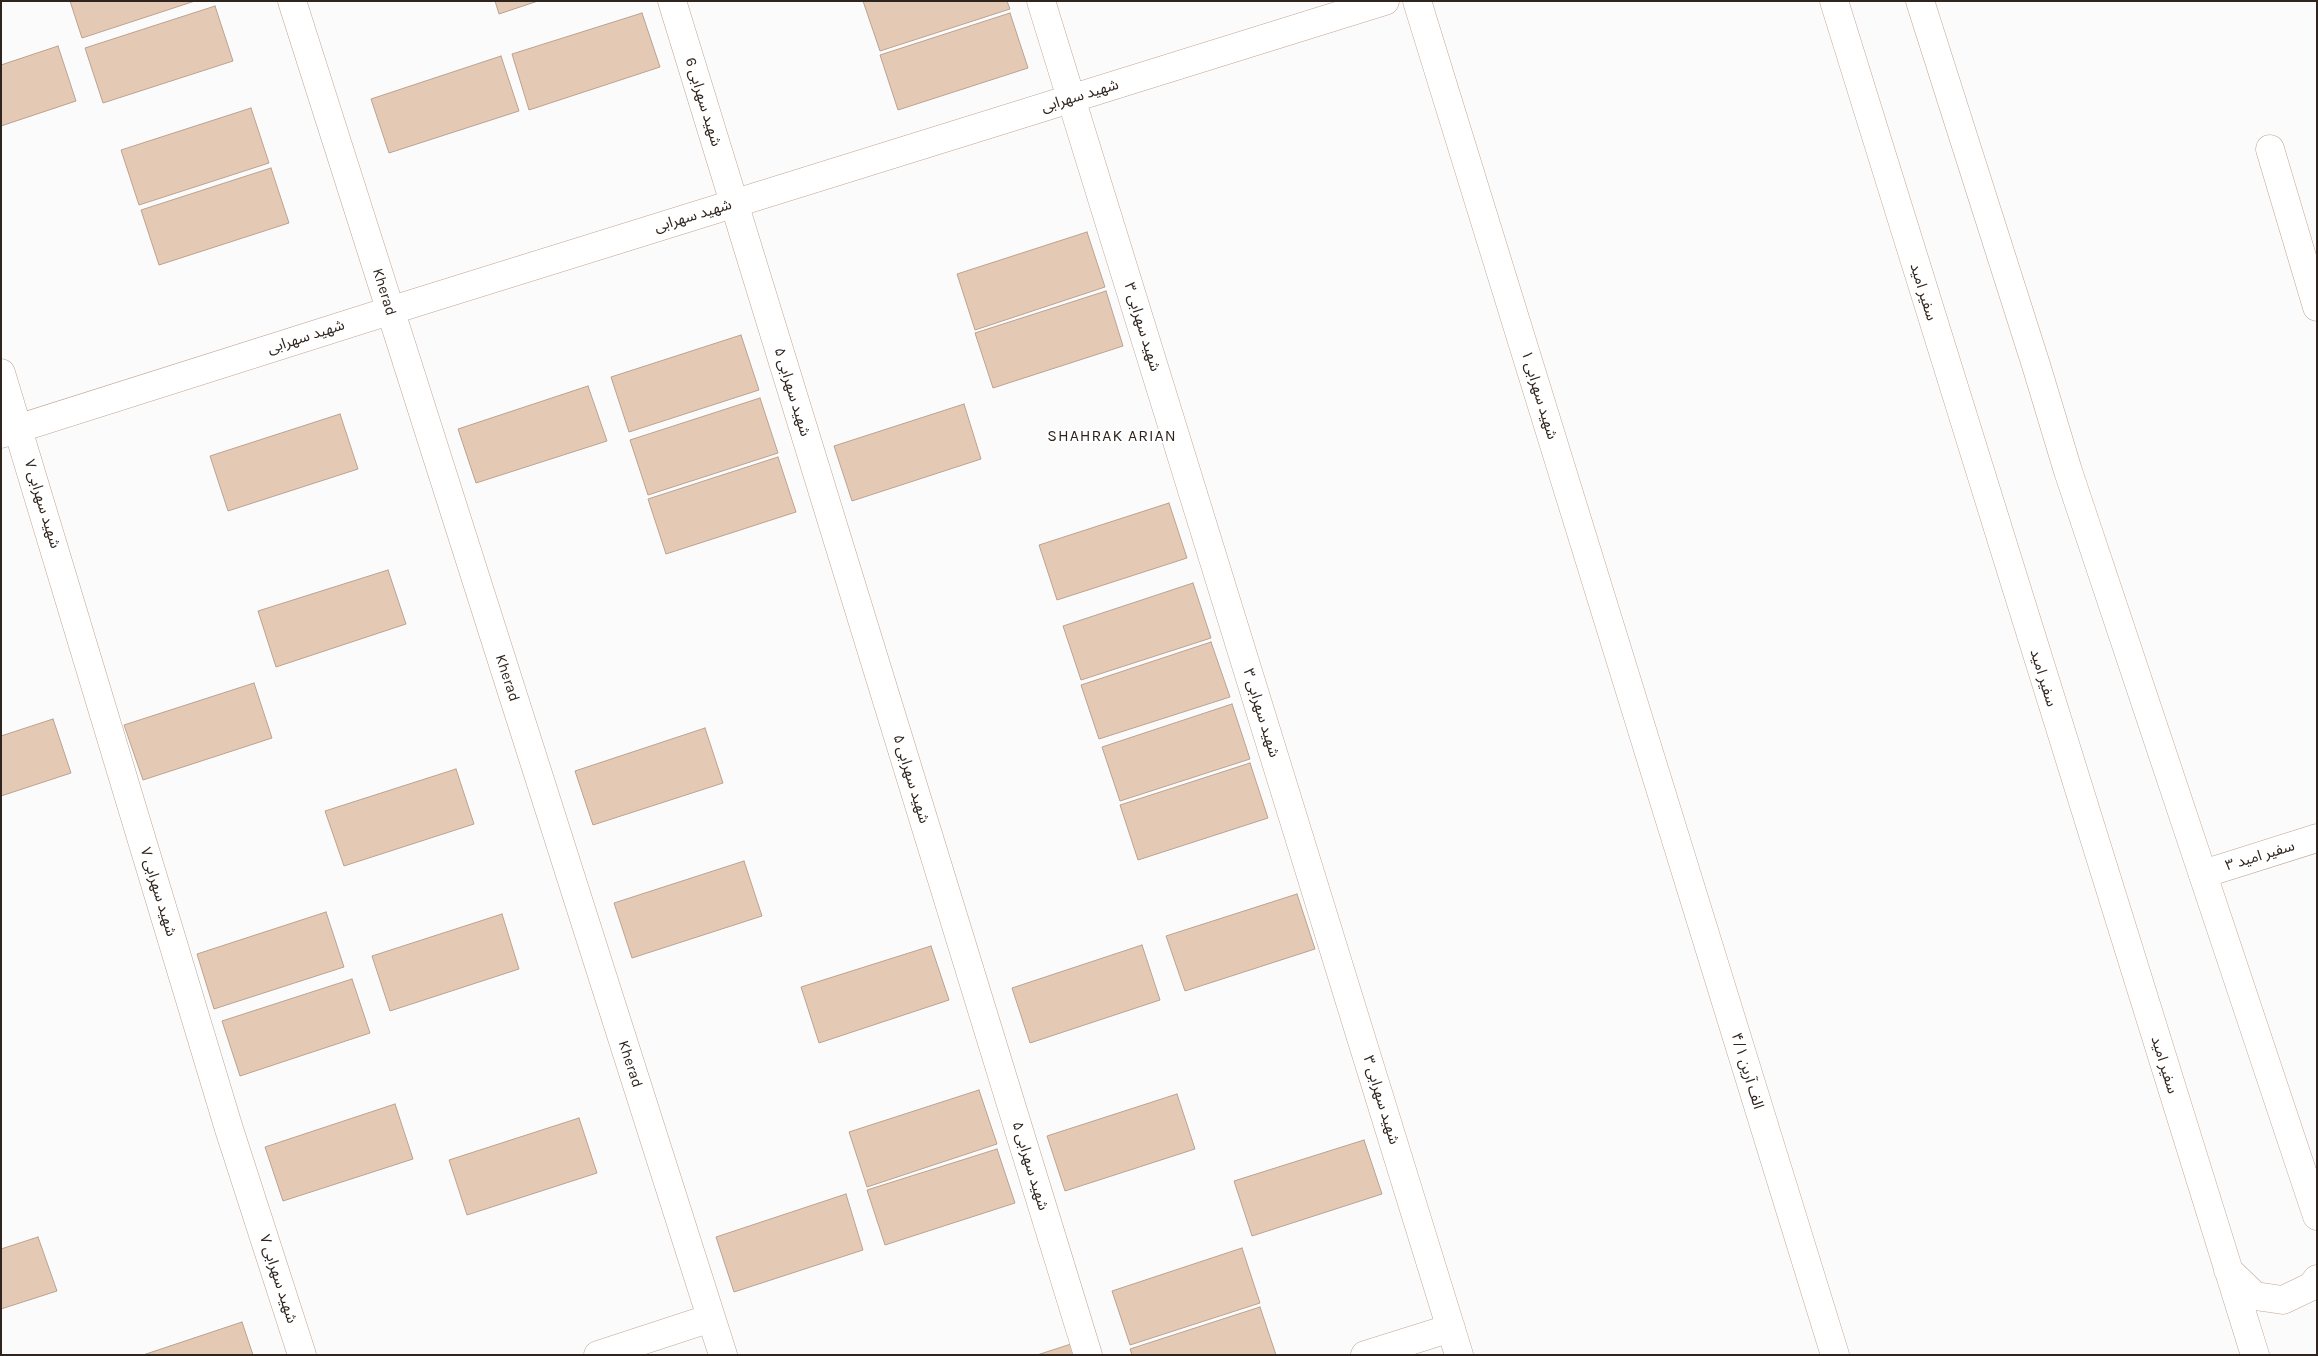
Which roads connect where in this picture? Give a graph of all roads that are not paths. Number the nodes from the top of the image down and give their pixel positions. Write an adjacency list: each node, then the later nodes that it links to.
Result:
1 (292, 1): 12 (street, Kherad)
2 (672, 1): 10 (street, شهید سهرابی 6)
3 (1042, 1): 8 (street, شهید سهرابی ۳)
4 (1386, 1): 8 (street, شهید سهرابی)
5 (1417, 1): 15 (street, شهید سهرابی ۱)
6 (1834, 1): 19 (street, سفیر امید)
7 (1920, 1): 17 (street)
8 (1072, 98): 10 (street, شهید سهرابی); 22 (street, شهید سهرابی ۳)
9 (2270, 149): 11 (street)
10 (734, 204): 12 (street, شهید سهرابی); 26 (street, شهید سهرابی ۵)
11 (2317, 307)
12 (389, 310): 14 (street, شهید سهرابی); 21 (street, Kherad)
13 (1, 373): 14 (street, شهید سهرابی ۷)
14 (10, 431): 23 (street, شهید سهرابی ۷)
15 (1660, 788): 29 (street, ۴/۱ الف آرین)
16 (2317, 838): 17 (street, سفیر امید ۳)
17 (2203, 874): 18 (street)
18 (2317, 1216)
19 (2227, 1269): 20 (street); 30 (street, سفیر امید)
20 (2317, 1279)
21 (711, 1318): 24 (street); 25 (street, Kherad)
22 (1451, 1328): 27 (street); 28 (street, شهید سهرابی ۳)
23 (302, 1355)
24 (598, 1355)
25 (723, 1355)
26 (1088, 1355)
27 (1366, 1355)
28 (1459, 1355)
29 (1835, 1355)
30 (2255, 1355)

